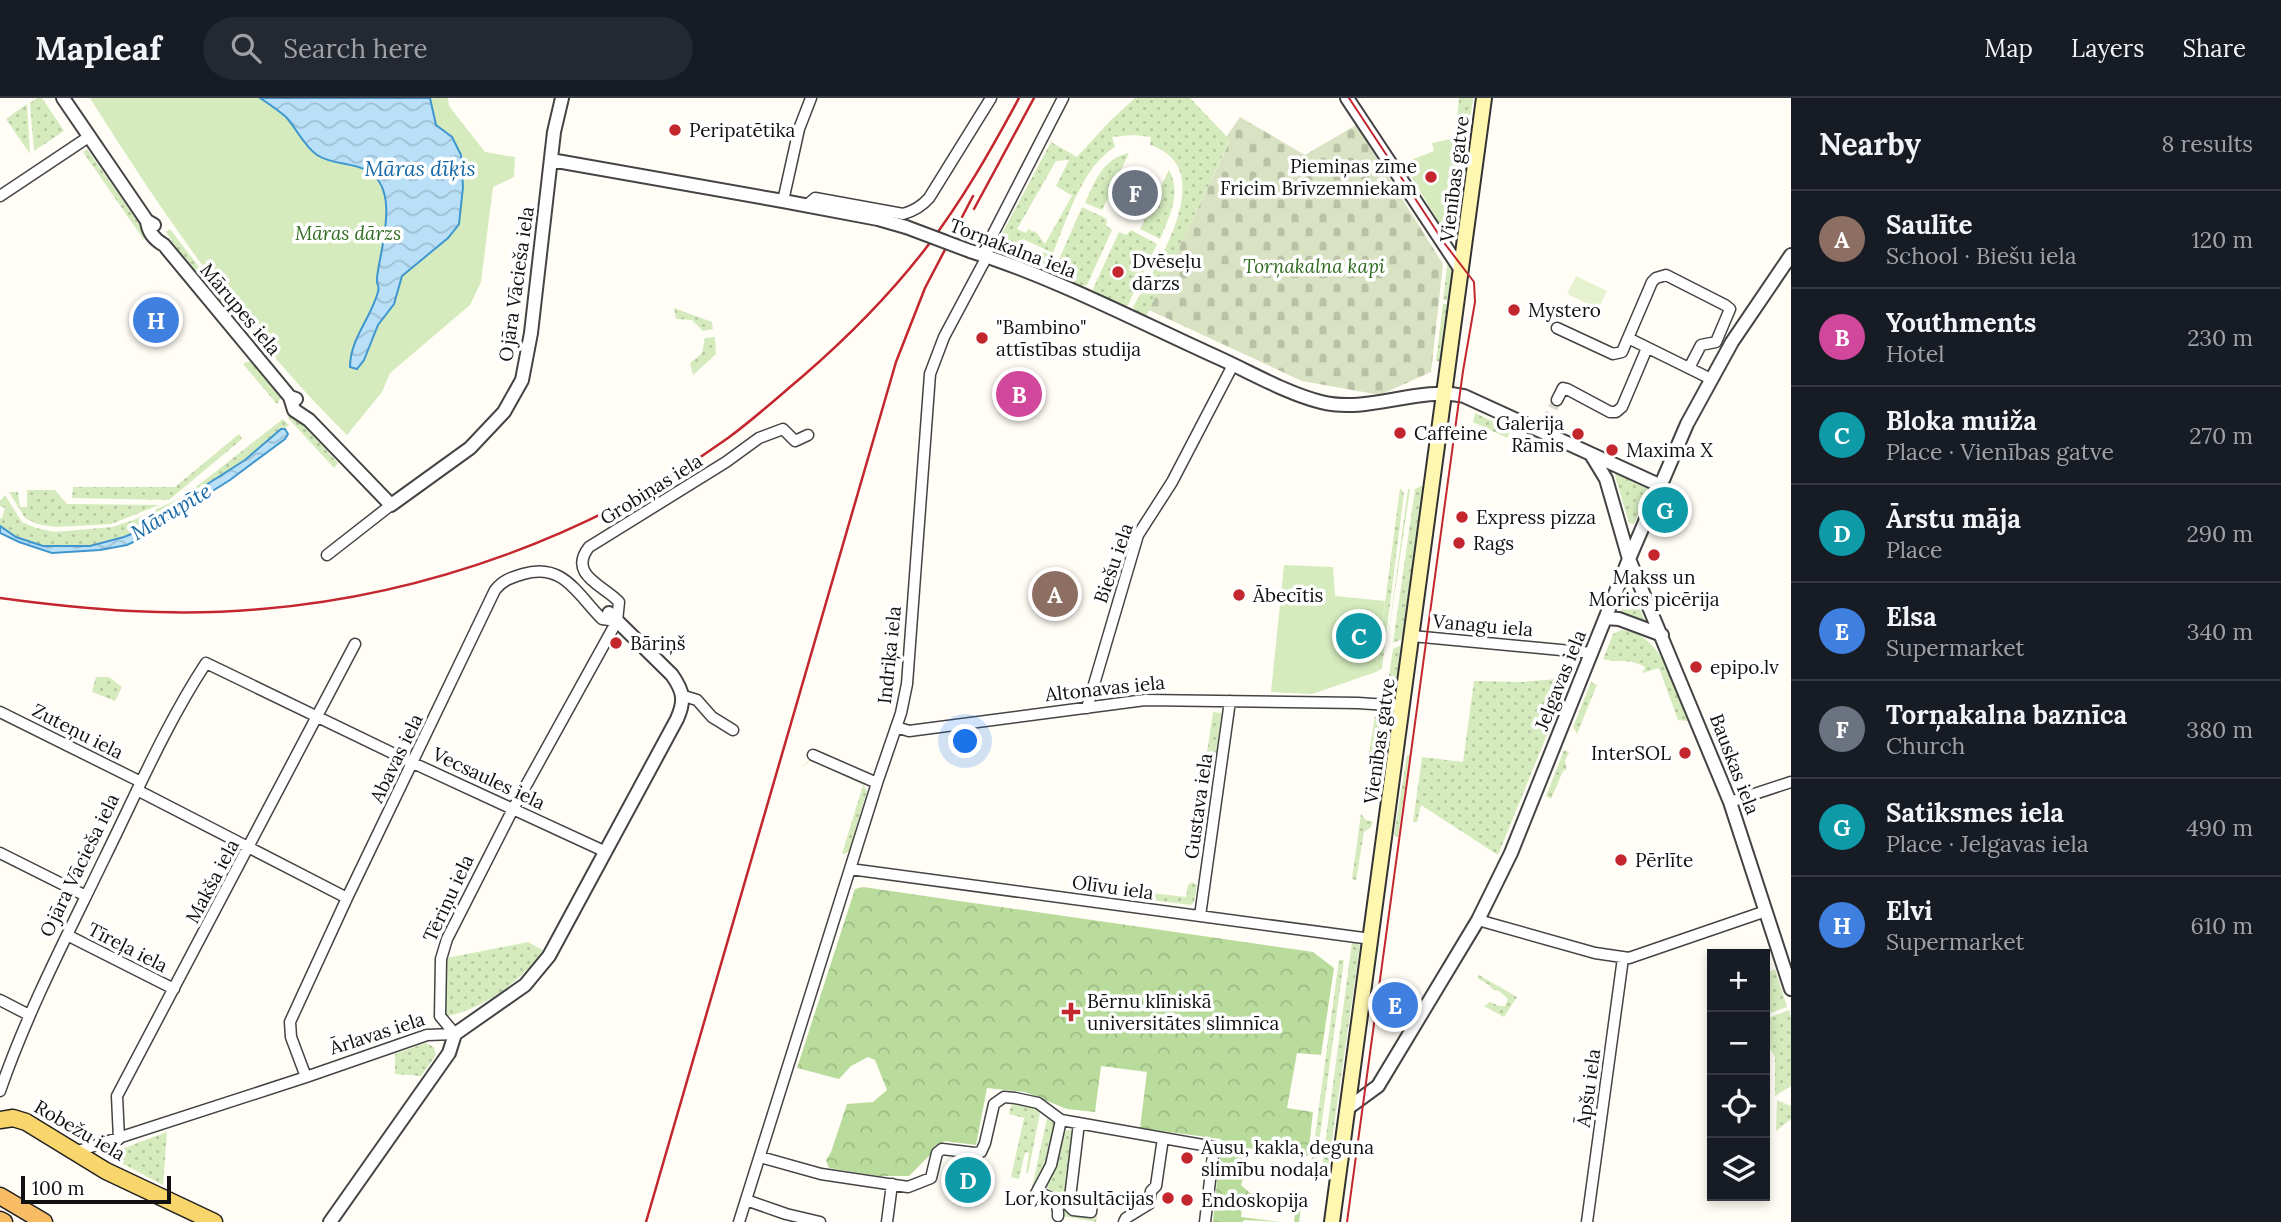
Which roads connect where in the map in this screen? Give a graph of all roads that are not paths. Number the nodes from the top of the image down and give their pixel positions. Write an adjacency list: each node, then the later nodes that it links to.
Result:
1 (63, 98): 8 (street, Mārupes iela)
2 (562, 98): 9 (street, Ojāra Vācieša iela)
3 (811, 98): 11 (street)
4 (991, 98): 12 (street)
5 (1063, 98): 14 (street, Indriķa iela)
6 (1346, 98): 15 (street)
7 (1484, 98): 15 (main road, Vienības gatve)
8 (90, 136): 10 (street); 27 (street, Mārupes iela)
9 (551, 160): 11 (street, Torņakalna iela); 27 (street, Ojāra Vācieša iela)
10 (0, 195)
11 (783, 201): 12 (street, Torņakalna iela)
12 (806, 206): 14 (street, Torņakalna iela, bridge)
13 (1791, 255): 21 (street, Jelgavas iela)
14 (985, 256): 19 (street, Torņakalna iela); 43 (street, Indriķa iela)
15 (1461, 270): 22 (main road, Vienības gatve)
16 (1557, 328): 17 (street)
17 (1628, 338): 18 (street); 20 (street)
18 (1647, 348): 20 (street); 23 (street)
19 (1233, 365): 22 (street, Torņakalna iela); 40 (street, Biešu iela)
20 (1689, 368): 21 (street)
21 (1711, 379): 26 (street, Jelgavas iela)
22 (1445, 394): 25 (street); 33 (main road, Vienības gatve)
23 (1557, 400)
24 (808, 435): 30 (street, Grobiņas iela)
25 (1592, 456): 26 (street); 29 (street, Bauskas iela)
26 (1659, 485): 29 (street, Jelgavas iela)
27 (391, 505): 28 (street, Ojāra Vācieša iela)
28 (327, 555)
29 (1629, 559): 31 (street, Jelgavas iela); 32 (street, Bauskas iela)
30 (613, 617): 37 (street); 46 (street, Abavas iela); 51 (street, Tēriņu iela)
31 (1606, 618): 32 (street); 35 (street, Jelgavas iela)
32 (1662, 635): 50 (street, Bauskas iela)
33 (1412, 636): 35 (street, Vanagu iela); 39 (main road, Vienības gatve)
34 (355, 644): 42 (street, Makša iela)
35 (1592, 653): 60 (street, Jelgavas iela)
36 (206, 663): 42 (street, Vecsaules iela); 49 (street, Ojāra Vācieša iela)
37 (684, 696): 44 (street); 53 (street, Ārlavas iela)
38 (1230, 701): 39 (street, Altonavas iela); 40 (street, Altonavas iela); 59 (street, Gustava iela)
39 (1403, 706): 62 (main road, Vienības gatve)
40 (1087, 708): 43 (street, Altonavas iela)
41 (0, 712): 49 (street, Zuteņu iela)
42 (318, 717): 46 (street, Vecsaules iela); 52 (street, Makša iela)
43 (896, 727): 48 (street, Indriķa iela)
44 (733, 730)
45 (813, 755): 48 (street)
46 (413, 763): 51 (street, Vecsaules iela); 57 (street, Abavas iela)
47 (1791, 782): 50 (street)
48 (877, 783): 55 (street, Indriķa iela)
49 (139, 786): 52 (street, Zuteņu iela); 56 (street, Ojāra Vācieša iela)
50 (1730, 802): 58 (street, Bauskas iela)
51 (513, 809): 53 (street, Vecsaules iela); 68 (street, Tēriņu iela)
52 (250, 847): 57 (street, Zuteņu iela); 64 (street, Makša iela)
53 (606, 852): 68 (street, Ārlavas iela)
54 (0, 853): 56 (street)
55 (850, 869): 59 (street, Olīvu iela); 78 (street, Indriķa iela)
56 (86, 896): 61 (street, Ojāra Vācieša iela)
57 (347, 898): 69 (street, Abavas iela)
58 (1766, 911): 63 (street); 65 (street, Bauskas iela)
59 (1200, 916): 62 (street, Olīvu iela)
60 (1478, 920): 63 (street); 71 (street, Jelgavas iela)
61 (67, 935): 64 (street, Tīreļa iela); 67 (street, Ojāra Vācieša iela)
62 (1371, 939): 71 (main road, Vienības gatve)
63 (1623, 958): 94 (street, Āpšu iela)
64 (174, 989): 76 (street, Makša iela)
65 (1791, 989)
66 (0, 1000): 67 (street)
67 (29, 1015): 70 (street, Ojāra Vācieša iela)
68 (455, 1034): 69 (street, Ārlavas iela); 87 (street)
69 (306, 1077): 76 (street, Ārlavas iela)
70 (0, 1091)
71 (1348, 1108): 93 (main road, Vienības gatve)
72 (1, 1116): 77 (main road, Robežu iela)
73 (1061, 1120): 74 (street); 79 (street); 84 (street)
74 (1079, 1124): 75 (street); 83 (street)
75 (1163, 1138): 91 (street); 92 (street)
76 (119, 1139): 77 (street, Ārlavas iela)
77 (75, 1152): 86 (main road, Robežu iela)
78 (760, 1157): 79 (street); 82 (street, Indriķa iela)
79 (892, 1184): 90 (street)
80 (0, 1188): 85 (main road)
81 (0, 1196): 85 (highway)
82 (746, 1200): 88 (street, Indriķa iela); 89 (street)
83 (1092, 1203)
84 (1058, 1216)
85 (42, 1221)
86 (214, 1222)
87 (330, 1222)
88 (738, 1222)
89 (820, 1222)
90 (887, 1222)
91 (1124, 1222)
92 (1205, 1222)
93 (1332, 1222)
94 (1587, 1222)

